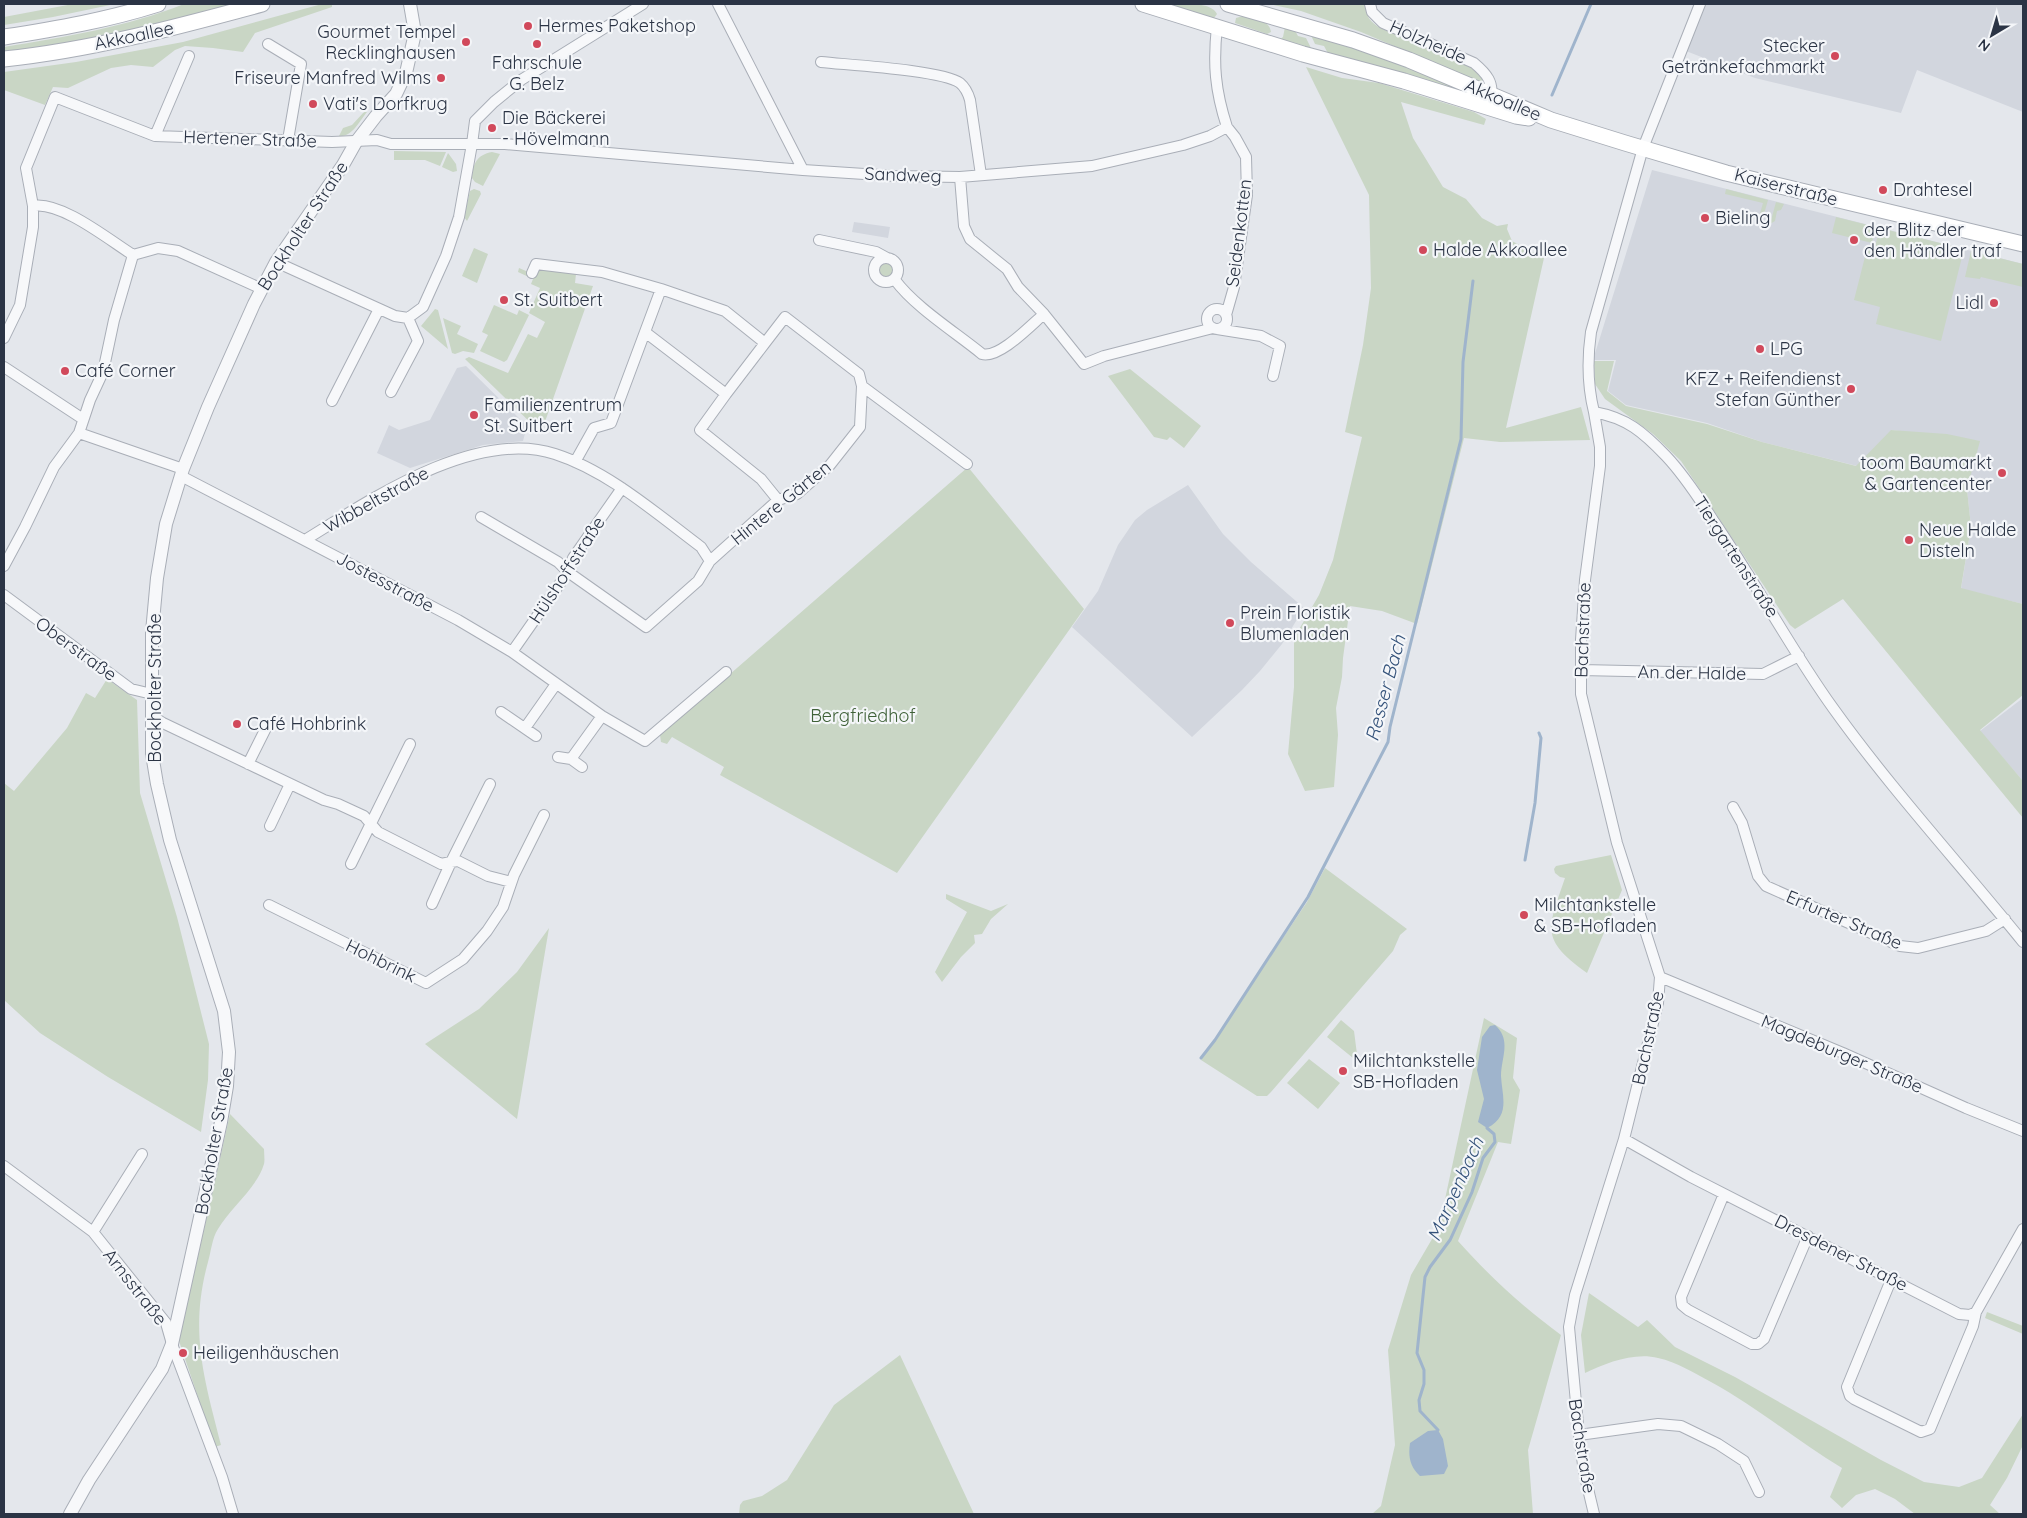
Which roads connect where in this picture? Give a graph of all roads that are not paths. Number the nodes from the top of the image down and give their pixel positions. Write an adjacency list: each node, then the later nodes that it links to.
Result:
1 (158, 4): 13 (main road, Akkoallee)
2 (262, 4): 16 (main road, Akkoallee)
3 (410, 4): 23 (street, Bockholter Straße)
4 (643, 4): 24 (street)
5 (718, 4): 26 (street)
6 (1143, 4): 11 (main road, Akkoallee)
7 (1370, 4): 18 (street, Holzheide)
8 (1700, 4): 25 (street)
9 (1233, 5): 10 (main road, Akkoallee); 11 (main road, Akkoallee)
10 (1264, 14): 12 (main road, Akkoallee); 18 (main road, Akkoallee)
11 (1217, 26): 12 (main road, Akkoallee); 20 (street)
12 (1241, 33): 18 (main road, Akkoallee)
13 (4, 38)
14 (268, 44): 22 (street)
15 (189, 56): 21 (street)
16 (4, 59)
17 (821, 62): 27 (street)
18 (1489, 101): 19 (main road, Akkoallee)
19 (1550, 120): 25 (main road, Kaiserstraße)
20 (1226, 127): 27 (street, Sandweg); 41 (street, Seidenkotten)
21 (155, 136): 22 (street, Hertener Straße); 29 (street, Hertener Straße)
22 (288, 140): 23 (street, Hertener Straße)
23 (356, 142): 24 (street, Hertener Straße); 34 (street, Bockholter Straße)
24 (472, 144): 26 (street, Sandweg); 42 (street)
25 (1643, 148): 31 (main road, Kaiserstraße); 53 (street)
26 (803, 170): 28 (street, Sandweg)
27 (981, 175): 28 (street, Sandweg)
28 (960, 177): 40 (street)
29 (33, 206): 32 (street); 45 (street)
30 (819, 240): 33 (street)
31 (2023, 244)
32 (133, 255): 37 (street); 54 (street)
33 (887, 258): 36 (street); 36 (street)
34 (276, 262): 37 (street, Bockholter Straße); 39 (street)
35 (532, 272): 38 (street)
36 (895, 280): 40 (street)
37 (262, 289): 58 (street, Bockholter Straße)
38 (662, 289): 44 (street); 46 (street)
39 (380, 309): 42 (street); 52 (street)
40 (1044, 314): 43 (street)
41 (1226, 315): 43 (street, Seidenkotten); 43 (street, Seidenkotten)
42 (408, 318): 50 (street)
43 (1215, 329): 48 (street)
44 (645, 332): 51 (street); 56 (street)
45 (4, 338)
46 (764, 343): 49 (street); 51 (street)
47 (4, 367): 54 (street)
48 (1273, 376)
49 (862, 386): 57 (street); 60 (street, Hintere Gärten)
50 (392, 392)
51 (726, 394): 60 (street)
52 (332, 401)
53 (1594, 412): 68 (street, Tiergartenstraße); 69 (street, Bachstraße)
54 (83, 418): 55 (street)
55 (79, 433): 58 (street, Jostesstraße); 64 (street)
56 (575, 462): 59 (street, Wibbeltstraße); 62 (street, Wibbeltstraße)
57 (966, 464)
58 (182, 473): 62 (street, Jostesstraße); 72 (street, Bockholter Straße)
59 (622, 488): 63 (street, Wibbeltstraße); 65 (street, Hülshoffstraße)
60 (778, 500): 63 (street, Hintere Gärten)
61 (481, 517): 65 (street)
62 (305, 540): 67 (street, Jostesstraße)
63 (710, 561): 65 (street, Hintere Gärten)
64 (4, 566)
65 (568, 572): 67 (street, Hülshoffstraße)
66 (4, 595): 72 (street, Oberstraße)
67 (512, 652): 71 (street, Jostesstraße)
68 (1799, 656): 69 (street, An der Halde); 95 (street, Tiergartenstraße)
69 (1581, 670): 97 (street, Bachstraße)
70 (726, 672): 75 (street, Jostesstraße)
71 (556, 684): 75 (street, Jostesstraße); 77 (street)
72 (152, 694): 74 (street, Bockholter Straße)
73 (501, 712): 77 (street)
74 (152, 716): 82 (street); 108 (street, Bockholter Straße)
75 (602, 716): 81 (street)
76 (267, 726): 82 (street)
77 (525, 728): 78 (street)
78 (536, 736)
79 (410, 744): 88 (street)
80 (558, 757): 81 (street)
81 (570, 759): 83 (street)
82 (248, 764): 84 (street)
83 (582, 767)
84 (290, 784): 88 (street); 89 (street)
85 (490, 784): 90 (street)
86 (1733, 807): 95 (street, Erfurter Straße)
87 (544, 815): 92 (street, Hohbrink)
88 (371, 823): 90 (street); 91 (street)
89 (270, 826)
90 (452, 862): 92 (street); 93 (street)
91 (352, 864)
92 (511, 882): 94 (street, Hohbrink)
93 (432, 904)
94 (269, 905)
95 (2005, 919): 96 (street, Tiergartenstraße)
96 (2023, 942)
97 (1660, 977): 98 (street, Magdeburger Straße); 99 (street, Bachstraße)
98 (2023, 1131)
99 (1624, 1139): 102 (street, Dresdener Straße); 109 (street, Bachstraße)
100 (142, 1154): 104 (street, Arnsstraße)
101 (4, 1166): 104 (street, Arnsstraße)
102 (1724, 1194): 105 (street, Dresdener Straße); 105 (street)
103 (2023, 1229): 107 (street)
104 (93, 1232): 108 (street, Arnsstraße)
105 (1808, 1236): 106 (street, Dresdener Straße)
106 (1891, 1280): 107 (street, Dresdener Straße); 107 (street)
107 (1976, 1312)
108 (172, 1344): 111 (street, Bockholter Straße); 112 (street, Arnsstraße)
109 (1579, 1435): 110 (street); 113 (street, Bachstraße)
110 (1758, 1492)
111 (70, 1514)
112 (233, 1514)
113 (1594, 1514)

